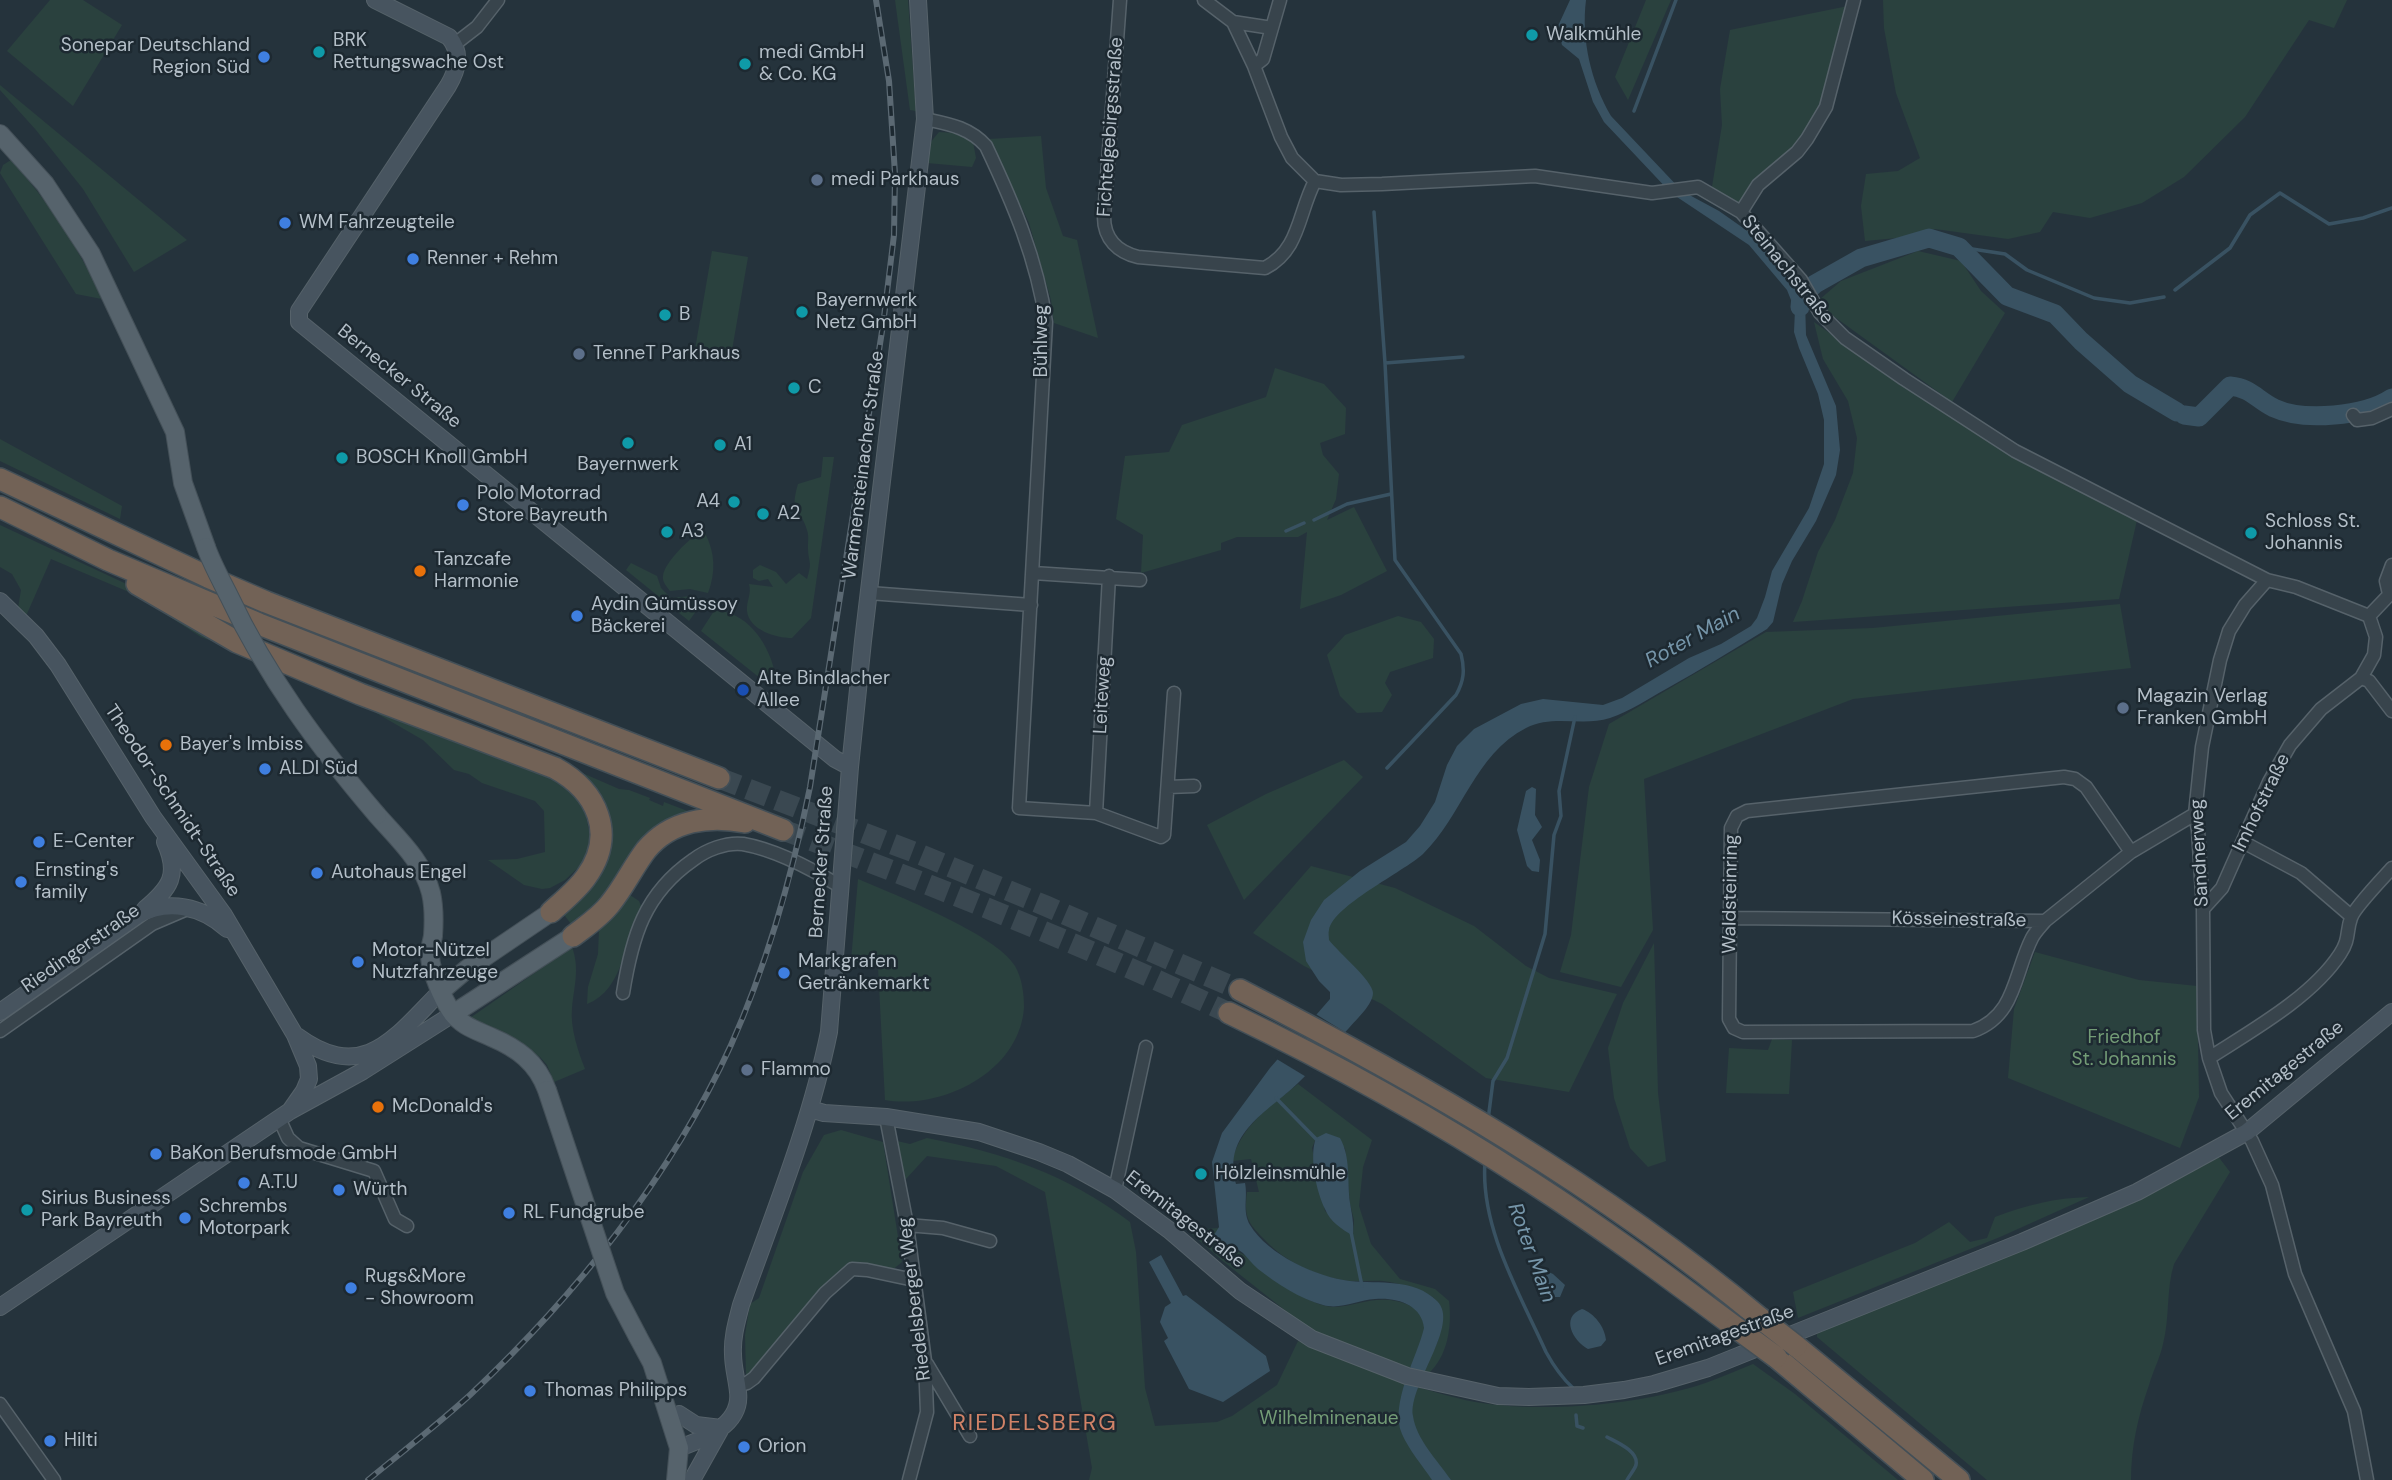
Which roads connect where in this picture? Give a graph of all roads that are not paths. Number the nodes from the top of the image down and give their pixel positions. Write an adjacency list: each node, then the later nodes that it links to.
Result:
1 (375, 0): 10 (street)
2 (498, 0): 10 (street)
3 (918, 0): 12 (street, Warmensteinacher Straße)
4 (1120, 0): 14 (street, Fichtelgebirgsstraße)
5 (1204, 0): 8 (street)
6 (1280, 0): 9 (street)
7 (1854, 0): 15 (street)
8 (1233, 22): 9 (street); 11 (street)
9 (1272, 28): 11 (street)
10 (455, 44): 34 (street, Bernecker Straße)
11 (1254, 66): 14 (street)
12 (925, 120): 22 (street, Bühlweg); 26 (street, Warmensteinacher Straße)
13 (0, 134): 55 (main road, bridge)
14 (1315, 181): 15 (street, Steinachstraße)
15 (1741, 212): 25 (street, Steinachstraße)
16 (2392, 409): 17 (street)
17 (2353, 415)
18 (0, 479): 35 (highway)
19 (0, 508): 20 (highway)
20 (108, 560): 47 (highway); 53 (highway)
21 (2392, 565): 27 (street)
22 (1033, 573): 23 (street); 29 (street, Bühlweg)
23 (1109, 576): 24 (street); 38 (street, Leiteweg)
24 (1140, 580)
25 (2267, 580): 30 (street, Steinachstraße); 39 (street, Sandnerweg)
26 (869, 593): 29 (street); 34 (street, Warmensteinacher Straße)
27 (2390, 593): 30 (street)
28 (0, 601): 40 (street, Theodor-Schmidt-Straße)
29 (1031, 605): 38 (street, Bühlweg)
30 (2369, 616): 31 (street)
31 (2361, 678): 33 (street); 41 (street, Imhofstraße)
32 (1174, 693): 37 (street)
33 (2392, 711)
34 (850, 767): 44 (street, Bernecker Straße)
35 (719, 778)
36 (1194, 786): 37 (street)
37 (1168, 788): 38 (street)
38 (1096, 813)
39 (2195, 814): 42 (street, Kösseinestraße); 46 (street, Sandnerweg)
40 (153, 817): 48 (street); 52 (street, Theodor-Schmidt-Straße)
41 (2243, 842): 46 (street, Imhofstraße); 49 (street)
42 (2131, 852): 50 (street, Waldsteinring); 51 (street, Kösseinestraße)
43 (2392, 868): 49 (street)
44 (841, 887): 56 (street); 65 (street, Bernecker Straße)
45 (191, 908): 48 (street, Riedingerstraße); 52 (street, Riedingerstraße); 61 (street, Riedingerstraße)
46 (2203, 909): 64 (street, Sandnerweg)
47 (551, 912): 55 (main road)
48 (138, 915): 57 (street, Riedingerstraße)
49 (2351, 916): 64 (street)
50 (1730, 918): 51 (street, Kösseinestraße); 51 (street, Waldsteinring)
51 (2045, 921)
52 (234, 935): 62 (street, Theodor-Schmidt-Straße)
53 (573, 936): 60 (main road)
54 (1240, 990): 89 (highway, bridge)
55 (441, 991): 60 (main road); 62 (street)
56 (623, 993)
57 (0, 1012)
58 (2392, 1012): 68 (street, Eremitagestraße)
59 (1229, 1013): 88 (highway, bridge)
60 (453, 1014): 66 (street); 83 (main road, bridge)
61 (0, 1031)
62 (295, 1035): 66 (street, Theodor-Schmidt-Straße)
63 (1146, 1048): 69 (street)
64 (2209, 1058): 68 (street, Sandnerweg)
65 (810, 1109): 67 (street, Eremitagestraße); 78 (street, Bernecker Straße)
66 (285, 1115): 70 (street); 74 (street)
67 (886, 1117): 69 (street, Eremitagestraße); 71 (street, Riedelsberger Weg)
68 (2247, 1132): 69 (street, Eremitagestraße); 90 (street, Sandnerweg)
69 (1115, 1190)
70 (407, 1226)
71 (907, 1226): 72 (street); 73 (street, Riedelsberger Weg)
72 (990, 1241)
73 (914, 1280): 77 (street, Riedelsberger Weg); 78 (street)
74 (22, 1292): 75 (street); 76 (street)
75 (0, 1307)
76 (0, 1315)
77 (925, 1361): 82 (street); 87 (street, Riedelsberger Weg)
78 (737, 1386): 81 (street, Bernecker Straße)
79 (0, 1404): 84 (street)
80 (679, 1414): 81 (street)
81 (721, 1428): 83 (street); 86 (street, Bernecker Straße)
82 (971, 1436)
83 (679, 1448): 85 (main road)
84 (54, 1480)
85 (676, 1480)
86 (692, 1480)
87 (909, 1480)
88 (1923, 1480)
89 (1959, 1480)
90 (2367, 1480)

